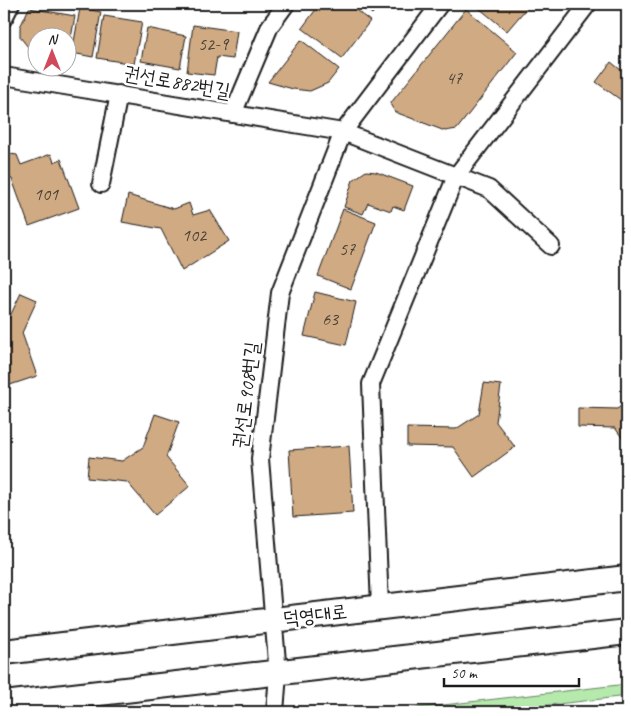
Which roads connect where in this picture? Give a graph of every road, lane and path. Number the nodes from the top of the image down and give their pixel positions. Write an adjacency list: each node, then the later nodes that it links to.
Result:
1 (11, 4): 5 (street)
2 (286, 4): 8 (street)
3 (440, 4): 9 (street, 권선로908번길)
4 (588, 4): 10 (street)
5 (4, 18)
6 (4, 76): 7 (street, 권선로882번길)
7 (119, 94): 8 (street, 권선로882번길); 11 (street)
8 (234, 114): 9 (street, 권선로882번길)
9 (343, 132): 10 (street); 15 (street, 권선로908번길)
10 (456, 176): 12 (street); 14 (street)
11 (101, 184)
12 (551, 246)
13 (627, 578): 14 (main road, 덕영대로)
14 (380, 607): 15 (main road, 덕영대로)
15 (273, 620): 17 (main road, 덕영대로); 18 (street, 권선로908번길)
16 (627, 632): 18 (main road)
17 (4, 652)
18 (278, 674): 19 (main road); 20 (street, 권선로908번길)
19 (4, 704)
20 (275, 712)

